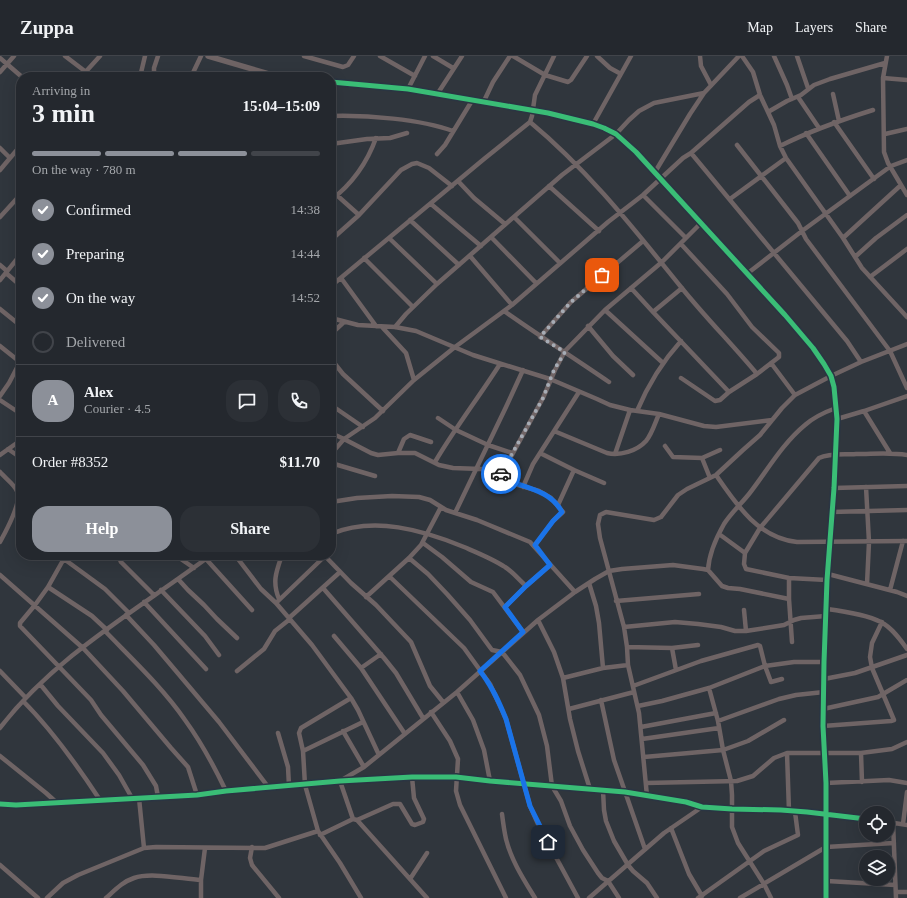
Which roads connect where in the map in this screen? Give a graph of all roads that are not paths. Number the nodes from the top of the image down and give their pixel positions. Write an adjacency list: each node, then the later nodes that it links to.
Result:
1 (14, 56): 28 (street)
2 (65, 56): 32 (street)
3 (100, 56): 32 (street)
4 (145, 56): 33 (street)
5 (158, 56): 34 (street)
6 (201, 56): 35 (street)
7 (208, 56): 36 (street)
8 (304, 56): 9 (street)
9 (354, 56)
10 (380, 56): 39 (street)
11 (424, 56): 39 (street)
12 (433, 56): 29 (street)
13 (462, 56): 29 (street)
14 (510, 56): 53 (street)
15 (513, 56): 38 (street)
16 (554, 56): 38 (street)
17 (587, 56): 38 (street)
18 (597, 56): 37 (street)
19 (631, 56): 37 (street)
20 (700, 56): 43 (street)
21 (739, 56): 43 (street)
22 (742, 56): 49 (street)
23 (774, 56): 52 (street)
24 (796, 56): 44 (street)
25 (887, 56): 27 (street)
26 (0, 58): 28 (street)
27 (885, 62): 40 (street); 44 (street)
28 (7, 64): 30 (street); 31 (street)
29 (453, 68): 46 (street)
30 (0, 72)
31 (16, 72)
32 (86, 72)
33 (141, 72)
34 (154, 72)
35 (193, 72)
36 (262, 72)
37 (622, 74): 60 (street)
38 (544, 75): 54 (street)
39 (415, 76): 45 (street)
40 (883, 78): 41 (street); 67 (street)
41 (907, 80)
42 (336, 82): 45 (street)
43 (711, 86): 47 (street)
44 (808, 88): 50 (street)
45 (408, 89): 46 (street)
46 (438, 93): 51 (street)
47 (704, 93): 66 (street); 83 (street)
48 (833, 94): 58 (street)
49 (760, 95): 56 (street); 74 (street)
50 (798, 97): 52 (street); 61 (street)
51 (473, 99): 53 (street); 63 (street)
52 (792, 99): 56 (street)
53 (484, 101): 54 (street)
54 (533, 110): 59 (street); 60 (street)
55 (872, 110): 58 (street)
56 (768, 112): 71 (street)
57 (336, 116): 63 (street)
58 (836, 121): 61 (street); 86 (street)
59 (530, 122): 79 (street); 87 (street)
60 (594, 124): 66 (street)
61 (819, 128): 65 (street)
62 (907, 129): 67 (street)
63 (453, 131): 75 (street)
64 (407, 133): 68 (street)
65 (806, 133): 71 (street); 94 (street)
66 (616, 134): 79 (street); 83 (street)
67 (885, 134): 81 (street)
68 (376, 138): 69 (street); 91 (street)
69 (336, 143)
70 (737, 145): 84 (street)
71 (780, 146): 77 (street)
72 (0, 148): 76 (street)
73 (16, 151): 76 (street)
74 (691, 153): 85 (street); 96 (street)
75 (437, 154)
76 (10, 158): 80 (street)
77 (786, 158): 84 (street); 99 (street)
78 (907, 160): 81 (street)
79 (576, 164): 90 (street); 98 (street)
80 (2, 165): 82 (street)
81 (891, 166): 86 (street); 88 (street)
82 (0, 170)
83 (655, 172): 85 (street)
84 (760, 176): 96 (street); 108 (street)
85 (661, 178): 92 (street); 105 (street)
86 (874, 179): 94 (street)
87 (458, 181): 89 (street); 106 (street)
88 (902, 185): 93 (street); 113 (street)
89 (452, 186): 97 (street); 100 (street)
90 (549, 186): 103 (street); 107 (street)
91 (338, 195): 100 (street)
92 (643, 195): 98 (street); 112 (street)
93 (907, 195)
94 (850, 196): 99 (street)
95 (16, 199): 102 (street)
96 (730, 199): 118 (street)
97 (431, 204): 104 (street); 116 (street)
98 (620, 213): 107 (street); 114 (street)
99 (826, 214): 108 (street); 113 (street)
100 (359, 215): 109 (street)
101 (907, 215): 120 (street)
102 (0, 217)
103 (514, 217): 106 (street); 124 (street)
104 (410, 220): 111 (street); 126 (street)
105 (702, 222): 112 (street); 128 (street)
106 (505, 224): 110 (street)
107 (598, 231): 124 (street)
108 (802, 231): 118 (street); 158 (street)
109 (336, 236)
110 (491, 237): 116 (street); 134 (street)
111 (388, 238): 121 (street); 135 (street)
112 (686, 238): 115 (street)
113 (843, 238): 120 (street)
114 (643, 241): 123 (street); 153 (street)
115 (681, 244): 123 (street); 163 (street)
116 (481, 246): 119 (street)
117 (907, 249): 129 (street)
118 (774, 253): 128 (street); 161 (street)
119 (470, 256): 126 (street); 138 (street)
120 (855, 257): 129 (street)
121 (364, 258): 130 (street); 139 (street)
122 (16, 260): 127 (street)
123 (662, 262): 136 (street); 137 (street)
124 (560, 263): 134 (street)
125 (0, 265): 127 (street)
126 (459, 265): 135 (street)
127 (7, 272): 131 (street); 132 (street)
128 (748, 273): 170 (street)
129 (870, 277): 144 (street)
130 (341, 278): 133 (street); 148 (street)
131 (0, 280)
132 (16, 281)
133 (336, 282)
134 (536, 283): 138 (street)
135 (437, 284): 139 (street)
136 (631, 288): 141 (street); 143 (street)
137 (682, 288): 143 (street); 168 (street)
138 (512, 305): 142 (street)
139 (413, 307): 151 (street)
140 (0, 309): 146 (street)
141 (605, 310): 149 (street); 162 (street)
142 (504, 311): 153 (street); 157 (street)
143 (653, 312): 154 (street)
144 (907, 316)
145 (336, 320): 147 (street)
146 (16, 322)
147 (344, 322): 148 (street); 152 (street)
148 (376, 326): 150 (street)
149 (588, 326): 159 (street); 169 (street)
150 (382, 327): 151 (street); 173 (street)
151 (395, 327): 157 (street)
152 (336, 329)
153 (540, 337): 159 (street)
154 (681, 341): 162 (street); 177 (street)
155 (907, 344): 158 (street)
156 (0, 346): 160 (street)
157 (455, 347): 164 (street); 173 (street)
158 (890, 351): 161 (street); 175 (street)
159 (565, 352): 172 (street); 174 (street)
160 (16, 358)
161 (861, 362): 170 (street)
162 (663, 363): 187 (street)
163 (771, 363): 168 (street); 178 (street)
164 (500, 364): 167 (street); 194 (street)
165 (336, 365): 186 (street)
166 (16, 369): 179 (street)
167 (523, 370): 172 (street); 200 (street)
168 (757, 374): 177 (street)
169 (633, 375)
170 (831, 376): 178 (street); 183 (street)
171 (681, 378): 177 (street)
172 (550, 379): 176 (street); 206 (street)
173 (414, 380): 186 (street)
174 (609, 382)
175 (907, 388)
176 (579, 392): 185 (street); 195 (street)
177 (729, 392)
178 (795, 395): 192 (street)
179 (0, 396)
180 (907, 396): 188 (street)
181 (0, 400): 184 (street)
182 (336, 408): 193 (street)
183 (836, 408): 191 (street); 232 (street)
184 (16, 410)
185 (630, 410): 187 (street); 209 (street)
186 (383, 411): 193 (street)
187 (637, 411): 189 (street)
188 (864, 411): 191 (street); 208 (street)
189 (659, 414): 192 (street); 209 (street)
190 (438, 418): 194 (street)
191 (837, 418): 212 (street)
192 (772, 420): 220 (street)
193 (363, 427): 197 (street)
194 (456, 430): 200 (street); 215 (street)
195 (554, 431): 207 (street); 209 (street)
196 (336, 435): 197 (street)
197 (344, 439): 202 (street); 205 (street)
198 (431, 442): 205 (street)
199 (16, 443): 203 (street)
200 (488, 445): 206 (street); 217 (street)
201 (665, 446): 214 (street)
202 (336, 448)
203 (8, 449): 210 (street); 211 (street)
204 (720, 450): 214 (street)
205 (398, 453): 215 (street)
206 (512, 453): 222 (street)
207 (540, 453): 218 (street); 226 (street)
208 (890, 453): 212 (street); 213 (street)
209 (615, 454)
210 (0, 455)
211 (16, 455)
212 (834, 455): 228 (street); 239 (street)
213 (907, 455)
214 (702, 458): 223 (street)
215 (435, 462): 217 (street)
216 (336, 464): 221 (street)
217 (476, 468): 222 (street); 238 (street)
218 (574, 470): 224 (street); 231 (street)
219 (0, 472): 229 (street)
220 (716, 475): 223 (street); 232 (street)
221 (375, 476)
222 (500, 477): 226 (street)
223 (710, 478): 264 (street)
224 (604, 483)
225 (907, 486): 227 (street)
226 (523, 487): 231 (street)
227 (866, 487): 228 (street); 237 (street)
228 (834, 488): 236 (street)
229 (16, 489)
230 (336, 501): 234 (street)
231 (558, 505): 248 (street)
232 (738, 506): 239 (street); 242 (street)
233 (16, 507): 244 (street)
234 (441, 507): 238 (street); 241 (street)
235 (907, 510): 237 (street)
236 (832, 512): 237 (street); 245 (street)
237 (867, 512): 246 (street)
238 (455, 513): 248 (street)
239 (760, 528): 245 (street); 249 (street)
240 (336, 533): 241 (street)
241 (428, 534): 247 (street); 275 (street)
242 (719, 534): 249 (street); 263 (street)
243 (905, 541): 246 (street); 278 (street)
244 (0, 542)
245 (830, 542): 246 (street); 266 (street)
246 (869, 542): 273 (street)
247 (423, 543): 250 (street); 289 (street)
248 (535, 545): 261 (street)
249 (745, 553): 269 (street)
250 (409, 558): 268 (street); 311 (street)
251 (63, 560): 274 (street)
252 (69, 560): 293 (street)
253 (120, 560): 281 (street)
254 (182, 560): 262 (street)
255 (205, 560): 262 (street)
256 (207, 560): 291 (street)
257 (239, 560): 285 (street)
258 (280, 560): 285 (street)
259 (321, 560): 285 (street)
260 (329, 560): 265 (street)
261 (550, 565): 275 (street); 279 (street)
262 (194, 568): 270 (street)
263 (708, 570): 264 (street); 284 (street)
264 (608, 571): 272 (street); 286 (street)
265 (340, 572): 276 (street); 283 (street)
266 (828, 574): 271 (street); 273 (street)
267 (0, 575): 288 (street)
268 (389, 576): 283 (street); 326 (street)
269 (789, 578): 271 (street); 284 (street)
270 (178, 579): 277 (street); 304 (street)
271 (827, 580): 290 (street)
272 (589, 583): 279 (street); 320 (street)
273 (867, 584): 278 (street)
274 (48, 586): 288 (street); 300 (street)
275 (526, 586): 289 (street)
276 (323, 588): 295 (street); 312 (street)
277 (161, 590): 281 (street); 313 (street)
278 (890, 590): 282 (street)
279 (575, 592): 296 (street)
280 (699, 594): 286 (street)
281 (154, 595): 287 (street)
282 (907, 596)
283 (366, 597): 341 (street)
284 (789, 599): 297 (street)
285 (277, 601): 295 (street)
286 (616, 601): 299 (street)
287 (144, 602): 293 (street); 322 (street)
288 (35, 606): 308 (street); 317 (street)
289 (505, 607): 302 (street)
290 (827, 609): 294 (street); 298 (street)
291 (252, 610)
292 (744, 610): 301 (street)
293 (128, 614): 300 (street); 383 (street)
294 (826, 616): 297 (street); 315 (street)
295 (289, 618): 325 (street); 338 (street)
296 (538, 620): 302 (street); 327 (street)
297 (792, 621): 301 (street); 305 (street)
298 (882, 622): 310 (street); 321 (street)
299 (624, 627): 301 (street); 307 (street)
300 (106, 630): 308 (street); 386 (street)
301 (746, 631)
302 (523, 632): 311 (street)
303 (334, 636): 319 (street)
304 (237, 638)
305 (792, 642)
306 (698, 645): 309 (street)
307 (627, 647): 309 (street); 316 (street)
308 (83, 648): 317 (street); 389 (street)
309 (672, 648): 323 (street)
310 (907, 649)
311 (502, 652): 326 (street); 382 (street)
312 (381, 654): 319 (street); 347 (street)
313 (219, 655)
314 (907, 655): 321 (street)
315 (824, 662): 318 (street); 329 (street)
316 (628, 665): 320 (street); 332 (street)
317 (59, 666): 331 (street); 391 (street)
318 (765, 666): 323 (street); 328 (street); 333 (street)
319 (361, 668): 358 (street)
320 (603, 668): 327 (street)
321 (872, 668): 329 (street); 337 (street)
322 (206, 669)
323 (676, 670): 332 (street)
324 (0, 671): 339 (street)
325 (237, 671)
326 (480, 671): 334 (street); 376 (street)
327 (563, 678): 343 (street)
328 (782, 679)
329 (824, 679): 336 (street)
330 (907, 680): 337 (street)
331 (40, 684): 339 (street); 392 (street)
332 (633, 686): 335 (street)
333 (708, 688): 342 (street); 346 (street)
334 (457, 692): 341 (street); 374 (street)
335 (634, 692): 340 (street); 342 (street)
336 (824, 692): 344 (street); 349 (street)
337 (884, 695): 344 (street); 352 (street)
338 (351, 698): 351 (street); 362 (street)
339 (24, 700): 350 (street); 394 (street)
340 (601, 700): 343 (street); 387 (street)
341 (443, 702): 345 (street)
342 (638, 706): 353 (street)
343 (569, 709): 384 (street)
344 (823, 709): 352 (street)
345 (431, 712): 347 (street); 371 (street)
346 (716, 713): 349 (street); 353 (street)
347 (423, 718): 358 (street)
348 (784, 720): 361 (street)
349 (718, 721): 355 (street)
350 (2, 722): 354 (street)
351 (364, 722): 356 (street); 366 (street)
352 (824, 726): 364 (street)
353 (641, 727): 359 (street)
354 (0, 728)
355 (719, 728): 359 (street); 361 (street)
356 (343, 731): 362 (street); 369 (street)
357 (278, 733): 381 (street)
358 (405, 734): 366 (street)
359 (642, 739): 368 (street)
360 (907, 742): 365 (street)
361 (723, 750): 368 (street); 373 (street)
362 (303, 751): 380 (street)
363 (787, 753): 364 (street); 373 (street); 399 (street)
364 (825, 753): 365 (street); 378 (street)
365 (862, 753): 375 (street)
366 (379, 755): 369 (street)
367 (0, 756): 395 (street)
368 (644, 757): 377 (street)
369 (364, 767): 372 (street)
370 (412, 777): 371 (street); 372 (street); 404 (street)
371 (456, 777): 374 (street); 437 (street)
372 (340, 781): 380 (street); 404 (street)
373 (731, 781): 377 (street); 398 (street)
374 (490, 782): 376 (street)
375 (862, 782): 378 (street); 379 (street)
376 (524, 783): 382 (street); 439 (street)
377 (646, 783): 390 (street)
378 (826, 783): 402 (street)
379 (907, 783)
380 (305, 785): 381 (street); 408 (street)
381 (289, 786): 383 (street)
382 (552, 786): 384 (street); 422 (street)
383 (269, 788): 386 (street)
384 (590, 788): 385 (street)
385 (603, 790): 387 (street); 419 (street)
386 (226, 791): 389 (street)
387 (625, 792): 390 (street); 414 (street)
388 (907, 792): 406 (street)
389 (197, 795): 391 (street)
390 (647, 796): 397 (street)
391 (158, 797): 393 (street)
392 (132, 798): 393 (street); 394 (street)
393 (139, 798): 412 (street)
394 (100, 800): 395 (street)
395 (56, 802): 396 (street)
396 (0, 804)
397 (702, 806): 398 (street); 407 (street)
398 (732, 810): 399 (street); 417 (street)
399 (789, 811): 400 (street)
400 (795, 812): 402 (street); 417 (street)
401 (502, 814): 438 (street)
402 (826, 814): 403 (street); 411 (street)
403 (859, 819)
404 (355, 820): 408 (street); 420 (street)
405 (895, 823): 406 (street)
406 (905, 824)
407 (671, 828): 414 (street); 429 (street)
408 (319, 833): 410 (street); 435 (street)
409 (894, 843): 411 (street); 415 (street)
410 (252, 847): 413 (street); 434 (street)
411 (826, 847): 423 (street); 425 (street)
412 (144, 848): 413 (street); 431 (street)
413 (206, 848): 421 (street)
414 (645, 849): 419 (street)
415 (894, 850)
416 (427, 853): 420 (street)
417 (749, 861): 425 (street); 429 (street)
418 (0, 865): 430 (street)
419 (628, 865): 422 (street); 442 (street)
420 (410, 879): 436 (street)
421 (202, 880): 432 (street); 433 (street)
422 (608, 881): 440 (street); 441 (street)
423 (827, 881): 424 (street); 445 (street)
424 (859, 883)
425 (764, 884): 443 (street); 444 (street)
426 (895, 885): 427 (street)
427 (896, 892): 428 (street); 446 (street)
428 (907, 892)
429 (700, 897)
430 (38, 898)
431 (47, 898)
432 (106, 898)
433 (201, 898)
434 (279, 898)
435 (361, 898)
436 (427, 898)
437 (506, 898)
438 (535, 898)
439 (578, 898)
440 (589, 898)
441 (619, 898)
442 (657, 898)
443 (740, 898)
444 (771, 898)
445 (826, 898)
446 (896, 898)

